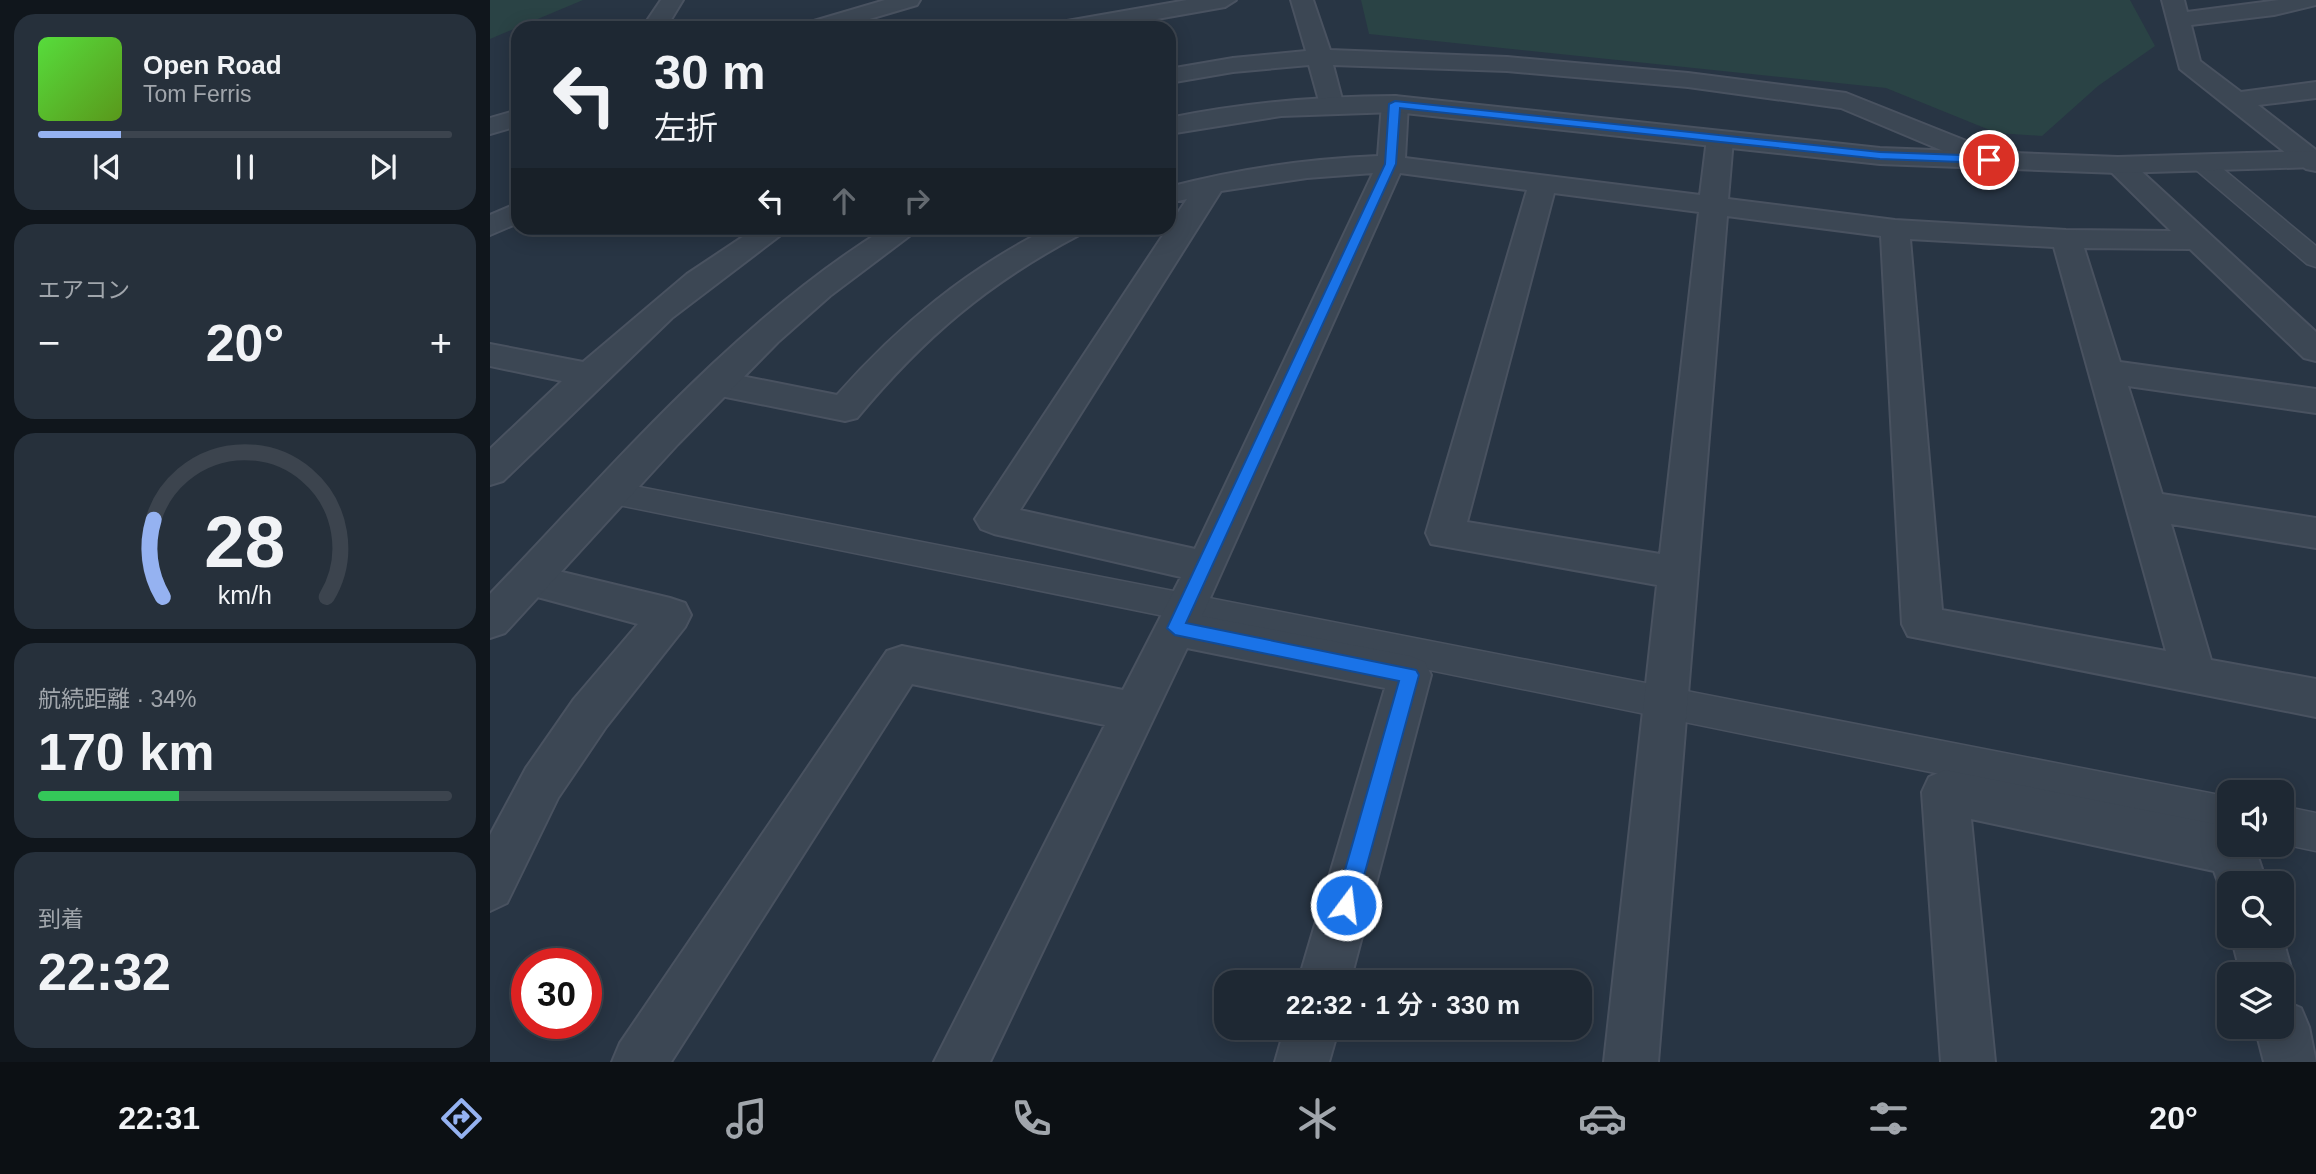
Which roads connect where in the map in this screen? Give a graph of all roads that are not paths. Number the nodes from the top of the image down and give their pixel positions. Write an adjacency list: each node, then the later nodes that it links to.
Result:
1 (672, 0): 8 (street)
2 (909, 0): 9 (street)
3 (1225, 0): 6 (street)
4 (1302, 0): 11 (street)
5 (2309, 0): 7 (street)
6 (1186, 3): 10 (street)
7 (2176, 10): 14 (street)
8 (658, 21)
9 (838, 21)
10 (1100, 21)
11 (1321, 57): 12 (street); 15 (street); 21 (street)
12 (1176, 75)
13 (2316, 90): 14 (street)
14 (2237, 100): 22 (street)
15 (1329, 103): 16 (street); 18 (street)
16 (1395, 104): 20 (street); 23 (street)
17 (511, 120): 19 (street)
18 (1176, 125)
19 (490, 126)
20 (1720, 139): 21 (street); 29 (street)
21 (1989, 160): 25 (street)
22 (2314, 161): 24 (street)
23 (1391, 164): 26 (street); 27 (street); 49 (street)
24 (2203, 164): 25 (street); 38 (street)
25 (2118, 165): 37 (street)
26 (1543, 182): 29 (street); 50 (street)
27 (1212, 183): 28 (street); 49 (street)
28 (1176, 193)
29 (1713, 206): 32 (street); 50 (street)
30 (511, 216): 31 (street)
31 (490, 226)
32 (1895, 229): 36 (street); 54 (street)
33 (764, 235): 42 (street)
34 (892, 235): 43 (street)
35 (1058, 235): 43 (street)
36 (2066, 239): 37 (street); 41 (street)
37 (2196, 240): 39 (street)
38 (2316, 259)
39 (2316, 350)
40 (490, 355): 42 (street)
41 (2107, 372): 44 (street); 47 (street)
42 (590, 374): 45 (street)
43 (716, 383): 46 (street)
44 (2316, 401)
45 (490, 471)
46 (610, 492): 51 (street); 52 (street)
47 (2147, 506): 48 (street); 54 (street)
48 (2316, 533)
49 (1206, 567): 52 (street)
50 (1678, 573): 56 (street)
51 (529, 580): 53 (street); 62 (street)
52 (1181, 617): 56 (street); 57 (street); 63 (street)
53 (490, 621)
54 (2194, 675): 55 (street)
55 (2316, 698)
56 (1668, 700): 58 (street); 69 (street)
57 (1133, 711): 66 (street); 67 (street)
58 (2217, 812)
59 (2294, 827): 60 (street)
60 (2316, 832)
61 (2238, 871): 70 (street)
62 (490, 886)
63 (1327, 970)
64 (2285, 1039): 71 (street)
65 (1308, 1040): 68 (street)
66 (639, 1062)
67 (961, 1062)
68 (1302, 1062)
69 (1630, 1062)
70 (1968, 1062)
71 (2291, 1062)

